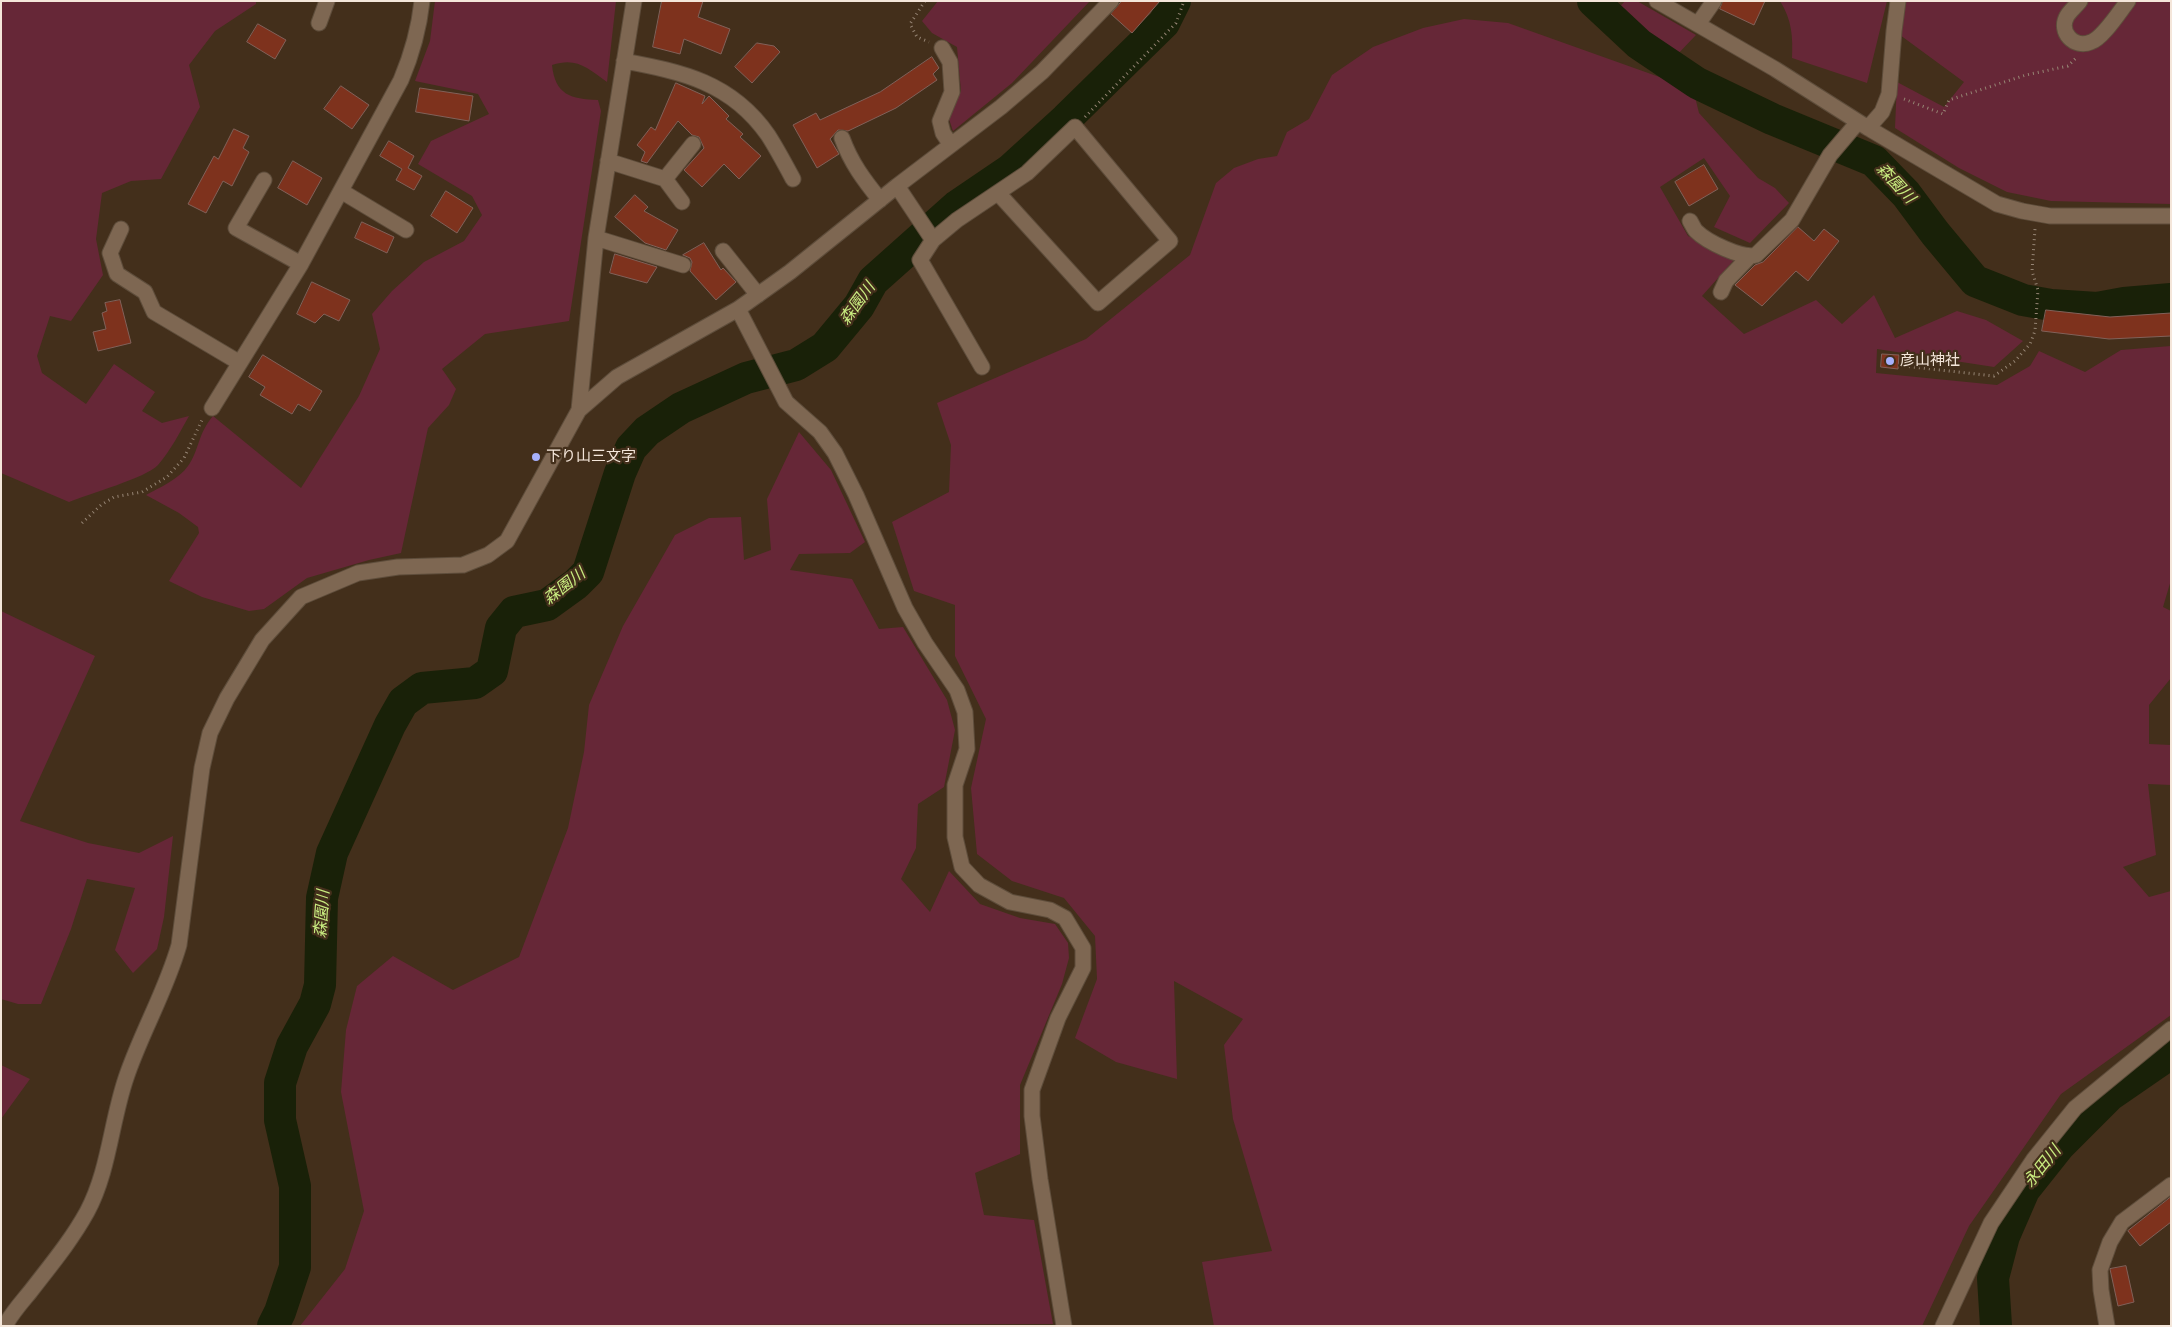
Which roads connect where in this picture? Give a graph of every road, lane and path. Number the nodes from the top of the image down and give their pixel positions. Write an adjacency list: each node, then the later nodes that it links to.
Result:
1 (327, 1): 12 (street)
2 (422, 1): 28 (street)
3 (634, 1): 15 (street)
4 (925, 1): 14 (path)
5 (1111, 1): 22 (street)
6 (1184, 1): 19 (path)
7 (1657, 1): 13 (street)
8 (1714, 1): 13 (street)
9 (1898, 1): 17 (street)
10 (2080, 1): 11 (street)
11 (2128, 1)
12 (320, 23)
13 (1698, 24): 18 (street)
14 (942, 48): 22 (street)
15 (624, 61): 23 (street); 25 (street)
16 (2068, 66): 17 (path)
17 (1889, 94): 18 (street)
18 (1863, 125): 32 (street); 40 (street)
19 (1075, 127): 29 (street); 29 (street)
20 (842, 138): 30 (street)
21 (693, 144): 24 (street)
22 (951, 146): 27 (street)
23 (608, 160): 24 (street); 37 (street)
24 (665, 178): 31 (street)
25 (793, 179)
26 (264, 180): 41 (street)
27 (897, 186): 30 (street); 38 (street)
28 (341, 191): 36 (street); 41 (street)
29 (998, 193): 38 (street)
30 (880, 200): 44 (street)
31 (682, 202)
32 (2037, 213): 33 (street); 47 (path)
33 (2171, 216)
34 (1690, 221): 40 (street)
35 (121, 229): 46 (street)
36 (406, 230)
37 (596, 238): 42 (street); 50 (street)
38 (933, 240): 48 (street)
39 (723, 251): 44 (street)
40 (1749, 257): 43 (street)
41 (301, 264): 46 (street)
42 (683, 265)
43 (1720, 292)
44 (758, 295): 45 (street)
45 (738, 309): 50 (street); 55 (street)
46 (240, 363): 49 (street)
47 (1904, 366)
48 (982, 368)
49 (212, 408): 51 (path)
50 (578, 410): 54 (street)
51 (82, 523)
52 (2171, 1029): 56 (street)
53 (2171, 1185): 57 (street)
54 (5, 1326)
55 (1064, 1326)
56 (1942, 1326)
57 (2107, 1326)

